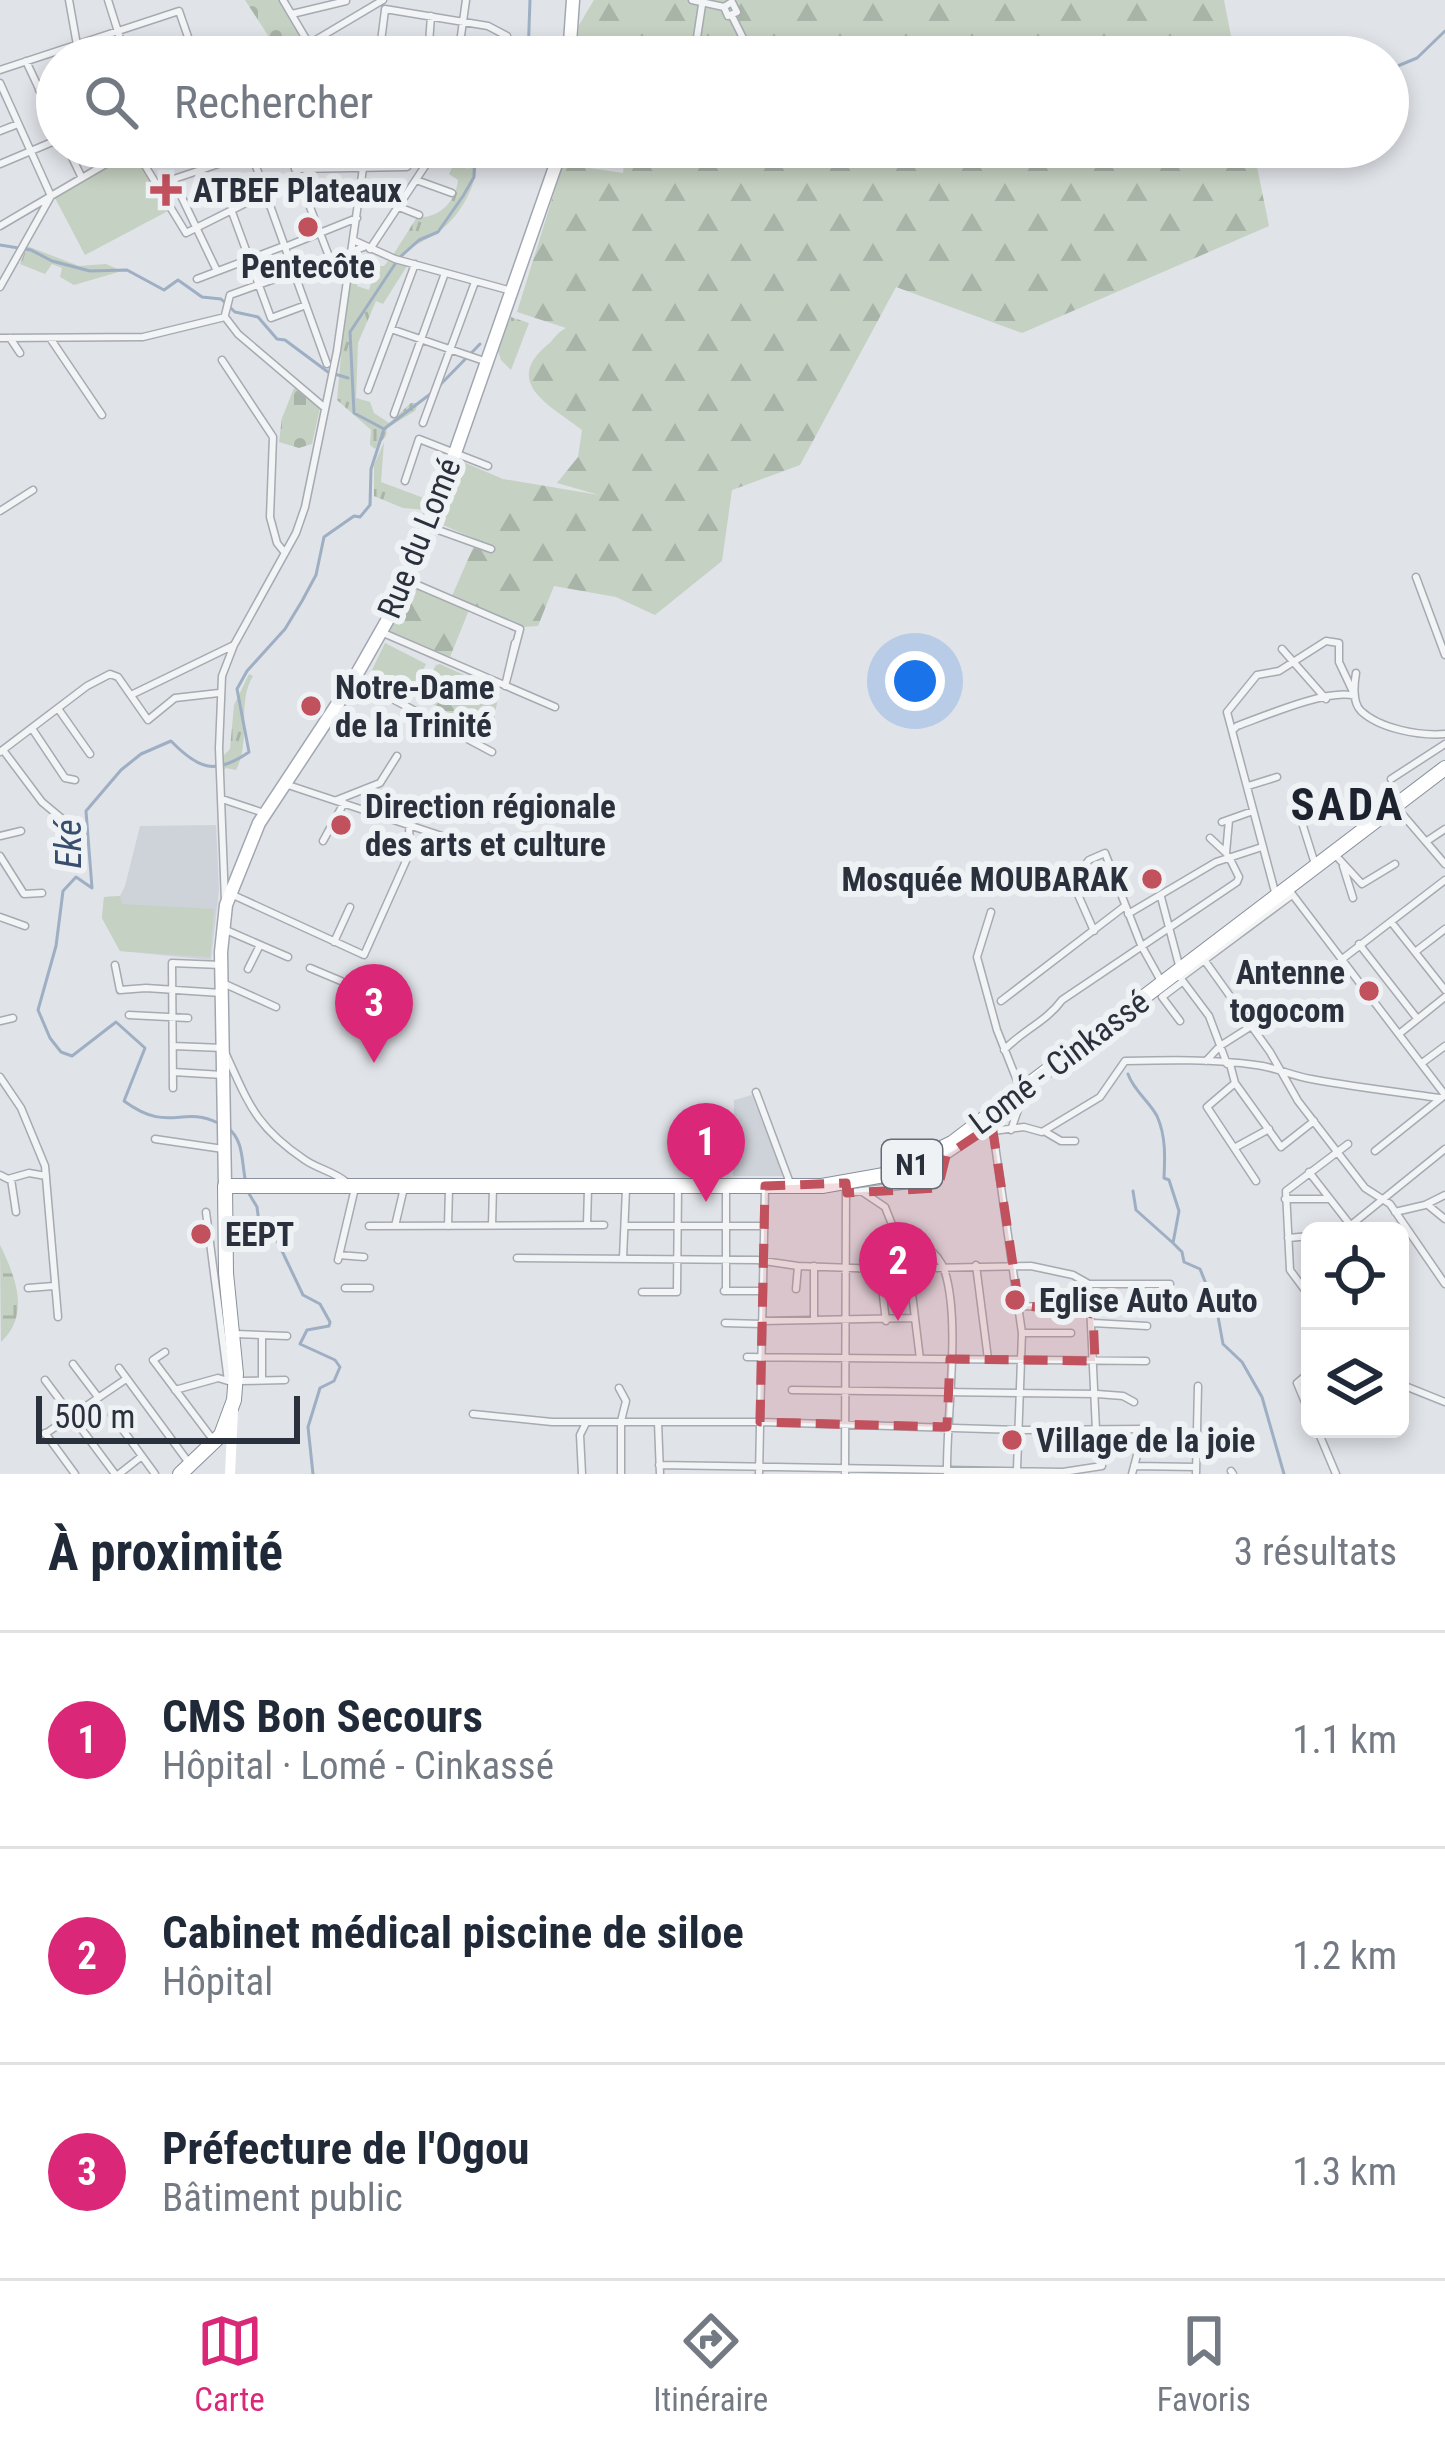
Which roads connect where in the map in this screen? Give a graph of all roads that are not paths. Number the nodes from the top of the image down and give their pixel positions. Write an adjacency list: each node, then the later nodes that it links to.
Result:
1 (69, 0): 16 (street)
2 (108, 0): 15 (street)
3 (284, 0): 11 (street)
4 (466, 0): 14 (street)
5 (573, 0): 26 (main road)
6 (692, 0): 10 (street)
7 (346, 1): 11 (street); 13 (street)
8 (385, 3): 12 (street); 13 (street); 22 (street)
9 (730, 3): 10 (street); 28 (street)
10 (702, 4): 27 (street)
11 (292, 14): 20 (street)
12 (430, 16): 14 (street); 23 (street)
13 (355, 17): 21 (street)
14 (463, 22): 24 (street); 25 (street)
15 (118, 32): 17 (street); 18 (street); 19 (street)
16 (75, 36)
17 (104, 36)
18 (119, 36)
19 (186, 36)
20 (304, 36)
21 (323, 36)
22 (381, 36)
23 (429, 36)
24 (461, 36)
25 (507, 36)
26 (570, 36)
27 (697, 36)
28 (742, 36)
29 (36, 59): 30 (street)
30 (26, 61): 31 (street); 33 (street)
31 (0, 70)
32 (0, 82): 34 (street)
33 (36, 83)
34 (18, 124): 35 (street); 37 (street)
35 (0, 131)
36 (36, 149): 37 (street)
37 (30, 151): 38 (street); 39 (street)
38 (0, 164)
39 (36, 164)
40 (38, 168): 56 (street)
41 (77, 168): 50 (street)
42 (99, 168): 50 (street)
43 (146, 168): 53 (street)
44 (202, 168): 51 (street)
45 (257, 168): 54 (street)
46 (361, 168): 49 (street); 61 (street)
47 (424, 168): 52 (street)
48 (555, 168): 79 (main road, Rue du Lomé)
49 (295, 169): 64 (street)
50 (82, 178): 56 (street)
51 (173, 179): 53 (street); 63 (street)
52 (416, 180): 55 (street); 57 (street)
53 (157, 185): 63 (street)
54 (266, 193): 58 (street); 66 (street)
55 (452, 194)
56 (51, 196): 62 (street); 77 (street)
57 (399, 208): 60 (street); 67 (street)
58 (232, 212): 63 (street); 69 (street)
59 (0, 214): 62 (street)
60 (419, 215)
61 (357, 218): 64 (street); 65 (street)
62 (3, 224)
63 (200, 228): 72 (street)
64 (320, 232): 66 (street); 70 (street)
65 (353, 240): 67 (street); 68 (street)
66 (285, 246): 69 (street); 73 (street)
67 (368, 248): 68 (street); 71 (street)
68 (351, 252): 70 (street); 90 (street)
69 (250, 259): 72 (street); 78 (street)
70 (330, 259): 73 (street)
71 (410, 263): 74 (street); 82 (street)
72 (218, 271): 75 (street)
73 (294, 272): 78 (street); 80 (street)
74 (445, 273): 76 (street); 85 (street)
75 (197, 279)
76 (475, 282): 79 (street); 86 (street)
77 (0, 284)
78 (260, 284): 80 (street); 81 (street)
79 (512, 291): 88 (main road, Rue du Lomé)
80 (306, 305): 90 (street)
81 (225, 317): 84 (street); 92 (street)
82 (391, 328): 85 (street); 91 (street)
83 (5, 338): 84 (street); 87 (street)
84 (50, 338): 94 (street)
85 (421, 338): 86 (street); 93 (street)
86 (451, 348): 88 (street); 95 (street)
87 (20, 353)
88 (476, 358): 96 (main road, Rue du Lomé)
89 (222, 360): 103 (street)
90 (331, 370): 92 (street)
91 (368, 390)
92 (325, 408): 103 (street)
93 (394, 414)
94 (102, 415)
95 (423, 424)
96 (455, 453): 97 (street); 98 (street); 101 (main road, Rue du Lomé)
97 (488, 466)
98 (405, 481)
99 (33, 490): 100 (street)
100 (0, 512)
101 (427, 526): 102 (street); 105 (main road, Rue du Lomé)
102 (491, 549)
103 (285, 553): 107 (street)
104 (1416, 577): 109 (street)
105 (406, 580): 106 (main road, Rue du Lomé); 113 (street)
106 (381, 632): 112 (main road, Rue du Lomé); 113 (street)
107 (234, 645): 114 (street); 115 (street)
108 (1282, 649): 110 (street)
109 (1445, 655)
110 (1294, 660): 116 (street); 117 (street); 121 (street)
111 (1356, 674): 116 (street)
112 (354, 679): 125 (street); 133 (main road, Rue du Lomé)
113 (505, 684): 118 (street)
114 (220, 693): 115 (street); 135 (street)
115 (131, 695): 119 (street)
116 (1354, 696): 117 (street); 122 (street)
117 (1326, 699): 121 (street)
118 (555, 707)
119 (59, 710): 120 (street); 126 (street)
120 (33, 730): 124 (street); 132 (street)
121 (1232, 731): 134 (street)
122 (1445, 734)
123 (1445, 744): 128 (street)
124 (2, 751): 141 (street)
125 (492, 752)
126 (90, 754)
127 (397, 756): 136 (street)
128 (1423, 758): 129 (street); 131 (street)
129 (1440, 771): 137 (highway, Lomé - Cinkassé / N1)
130 (1277, 777): 134 (street)
131 (1391, 778)
132 (76, 780)
133 (285, 784): 136 (street); 140 (main road, Rue du Lomé)
134 (1248, 786): 139 (street)
135 (221, 798): 140 (street); 162 (street)
136 (341, 802): 142 (street); 147 (street)
137 (1395, 806): 148 (street); 153 (highway, Lomé - Cinkassé / N1)
138 (1298, 810): 156 (street)
139 (1253, 811): 149 (street); 152 (street)
140 (264, 813): 162 (main road, Rue du Lomé)
141 (66, 822)
142 (409, 825): 150 (street); 174 (street)
143 (1445, 830): 148 (street)
144 (21, 831): 145 (street)
145 (0, 836)
146 (1210, 838): 152 (street)
147 (323, 841)
148 (1427, 841): 155 (street)
149 (1262, 847): 152 (street); 159 (street)
150 (481, 849)
151 (0, 856): 158 (street)
152 (1229, 856): 160 (street); 171 (street)
153 (1337, 856): 154 (street); 156 (highway, Lomé - Cinkassé / N1); 161 (street)
154 (1395, 864)
155 (1445, 864)
156 (1317, 866): 159 (highway, Lomé - Cinkassé / N1)
157 (1445, 880): 167 (street)
158 (42, 893)
159 (1285, 893): 173 (highway, Lomé - Cinkassé / N1); 180 (street)
160 (1161, 897): 164 (street); 171 (street)
161 (1353, 898)
162 (228, 899): 169 (main road, Rue du Lomé); 174 (street)
163 (350, 907): 174 (street)
164 (1127, 910): 172 (street); 172 (street); 177 (street)
165 (992, 912): 207 (street)
166 (0, 917): 168 (street)
167 (1390, 921): 175 (street); 178 (street)
168 (25, 926)
169 (222, 928): 176 (street); 183 (main road, Rue du Lomé)
170 (1445, 929): 178 (street)
171 (1169, 930): 177 (street); 186 (street)
172 (1094, 931): 192 (street)
173 (1231, 938): 181 (street); 186 (highway, Lomé - Cinkassé / N1)
174 (334, 942)
175 (1359, 944): 180 (street); 196 (street)
176 (260, 945): 179 (street); 185 (street)
177 (1141, 945): 188 (street); 207 (street)
178 (1415, 952): 191 (street)
179 (288, 957)
180 (1341, 960): 202 (street)
181 (1205, 961): 186 (street); 201 (street)
182 (115, 964): 190 (street)
183 (221, 965): 189 (main road, Rue du Lomé); 190 (street)
184 (310, 968): 187 (street)
185 (248, 970)
186 (1180, 976): 188 (highway, Lomé - Cinkassé / N1); 199 (street); 204 (street)
187 (341, 981)
188 (1162, 985): 221 (highway, Lomé - Cinkassé / N1)
189 (221, 988): 190 (street); 193 (street); 206 (main road, Rue du Lomé)
190 (172, 990): 195 (street)
191 (1445, 994): 196 (street)
192 (1001, 1001)
193 (276, 1007)
194 (129, 1015): 195 (street)
195 (172, 1017): 198 (street); 203 (street)
196 (1416, 1017): 202 (street)
197 (13, 1018): 200 (street)
198 (188, 1018)
199 (1180, 1021)
200 (0, 1022)
201 (1251, 1027): 204 (street); 208 (street)
202 (1399, 1034): 210 (street)
203 (172, 1046): 206 (street); 214 (street)
204 (1220, 1046): 209 (street); 211 (street)
205 (1445, 1046): 210 (street)
206 (223, 1048): 215 (main road, Rue du Lomé); 243 (street)
207 (1004, 1049): 221 (street)
208 (1270, 1052): 212 (street); 213 (street)
209 (1205, 1061): 211 (street); 228 (street)
210 (1422, 1063): 223 (street)
211 (1229, 1064): 212 (street); 218 (street)
212 (1257, 1065): 213 (street)
213 (1279, 1071): 222 (street); 224 (street)
214 (173, 1072): 215 (street); 219 (street)
215 (223, 1075): 233 (main road, Rue du Lomé)
216 (0, 1077): 239 (street)
217 (1399, 1081): 222 (street)
218 (1235, 1083): 226 (street); 232 (street)
219 (173, 1088)
220 (755, 1092): 252 (street)
221 (1020, 1092): 225 (highway, Lomé - Cinkassé / N1); 227 (street)
222 (1402, 1093): 223 (street)
223 (1440, 1098): 235 (street)
224 (1314, 1121): 226 (street); 236 (street)
225 (986, 1123): 227 (street); 253 (highway, Lomé - Cinkassé / N1); 254 (street); 286 (street)
226 (1269, 1129): 232 (street)
227 (1011, 1130): 228 (street)
228 (1044, 1131): 230 (street)
229 (154, 1139): 233 (street)
230 (1075, 1141)
231 (1348, 1144): 236 (street)
232 (1234, 1148): 242 (street)
233 (224, 1149): 249 (main road, Rue du Lomé)
234 (1445, 1149): 256 (street)
235 (1375, 1151)
236 (1337, 1152): 237 (street); 256 (street)
237 (1309, 1172): 257 (street); 258 (street)
238 (0, 1175): 240 (street)
239 (46, 1176): 240 (street); 296 (street)
240 (11, 1179): 260 (street)
241 (685, 1181): 248 (highway, Lomé - Cinkassé / N1); 250 (highway, Lomé - Cinkassé / N1); 273 (street)
242 (1256, 1181)
243 (352, 1185): 244 (highway, Lomé - Cinkassé / N1); 249 (highway, Lomé - Cinkassé / N1); 278 (street)
244 (405, 1185): 245 (highway, Lomé - Cinkassé / N1); 269 (street)
245 (448, 1185): 246 (highway, Lomé - Cinkassé / N1); 270 (street)
246 (493, 1185): 247 (highway, Lomé - Cinkassé / N1); 271 (street)
247 (588, 1185): 248 (highway, Lomé - Cinkassé / N1); 266 (street)
248 (626, 1185): 272 (street)
249 (225, 1186): 314 (highway)
250 (726, 1186): 251 (highway, Lomé - Cinkassé / N1); 274 (street)
251 (765, 1186): 252 (highway, Lomé - Cinkassé / N1); 275 (street)
252 (791, 1186): 253 (highway, Lomé - Cinkassé / N1)
253 (846, 1188): 254 (street); 288 (street)
254 (861, 1191): 290 (street)
255 (1445, 1196): 259 (street)
256 (1383, 1198): 262 (street); 265 (street)
257 (1286, 1199): 258 (street); 277 (street)
258 (1330, 1199): 264 (street)
259 (1425, 1205): 262 (street); 263 (street)
260 (16, 1212)
261 (206, 1212): 330 (street)
262 (1394, 1212): 294 (street)
263 (1445, 1219)
264 (1348, 1222)
265 (1359, 1222)
266 (587, 1225): 267 (street); 271 (street)
267 (604, 1225)
268 (369, 1226): 269 (street)
269 (395, 1226): 270 (street)
270 (448, 1226): 271 (street)
271 (492, 1226)
272 (625, 1226): 273 (street); 280 (street)
273 (677, 1226): 274 (street); 281 (street)
274 (725, 1226): 275 (street); 282 (street)
275 (764, 1226): 283 (street)
276 (1301, 1237): 277 (street)
277 (1288, 1238): 295 (street)
278 (364, 1257)
279 (517, 1258): 280 (street)
280 (623, 1258): 281 (street)
281 (677, 1259): 282 (street); 301 (street)
282 (724, 1260): 283 (street); 302 (street)
283 (763, 1264): 285 (street); 302 (street)
284 (976, 1265): 286 (street); 290 (street); 324 (street)
285 (798, 1266): 287 (street); 300 (street)
286 (1013, 1266): 292 (street); 303 (street)
287 (814, 1267): 288 (street); 307 (street)
288 (848, 1268): 291 (street); 308 (street)
289 (909, 1268): 290 (street); 291 (street); 305 (street)
290 (945, 1268): 323 (street)
291 (880, 1269): 309 (street)
292 (1089, 1284): 293 (street); 306 (street)
293 (1170, 1284)
294 (1445, 1284)
295 (1301, 1285)
296 (54, 1286): 297 (street); 304 (street)
297 (28, 1288)
298 (345, 1288): 299 (street)
299 (370, 1288)
300 (796, 1289)
301 (642, 1292)
302 (763, 1292): 310 (street)
303 (1018, 1306): 306 (street); 313 (street)
304 (58, 1316)
305 (914, 1318): 309 (street); 322 (street)
306 (1093, 1318): 312 (street); 326 (street)
307 (814, 1320): 308 (street); 310 (street)
308 (848, 1321): 309 (street); 321 (street)
309 (886, 1321)
310 (762, 1322): 311 (street); 320 (street)
311 (725, 1323)
312 (1147, 1326)
313 (1022, 1333): 315 (street); 325 (street)
314 (231, 1334): 316 (street); 330 (highway)
315 (1071, 1334)
316 (262, 1336): 317 (street); 334 (street)
317 (287, 1336)
318 (165, 1352): 338 (street)
319 (747, 1357): 320 (street)
320 (761, 1357): 321 (street); 352 (street)
321 (846, 1357): 322 (street); 340 (street)
322 (920, 1359): 323 (street)
323 (950, 1359): 324 (street); 341 (street)
324 (988, 1359): 325 (street)
325 (1022, 1360): 326 (street); 342 (street)
326 (1095, 1361): 327 (street); 343 (street)
327 (1146, 1361)
328 (73, 1364): 344 (street)
329 (119, 1368): 331 (street)
330 (230, 1374): 334 (street); 338 (street); 359 (highway); 359 (highway)
331 (127, 1379): 344 (street); 363 (street)
332 (45, 1380): 348 (street)
333 (285, 1380): 334 (street)
334 (262, 1381)
335 (1198, 1386): 365 (street)
336 (620, 1388): 350 (street)
337 (1409, 1388): 346 (street)
338 (175, 1390): 359 (street)
339 (792, 1390): 340 (street)
340 (846, 1390): 341 (street); 354 (street)
341 (948, 1393): 342 (street); 355 (street)
342 (1020, 1393): 343 (street); 356 (street)
343 (1097, 1394): 345 (street); 357 (street)
344 (98, 1397): 348 (street)
345 (1134, 1402)
346 (1445, 1402)
347 (473, 1414): 353 (street)
348 (71, 1415): 370 (street); 371 (street)
349 (112, 1415): 360 (street)
350 (621, 1421): 351 (street); 353 (street); 375 (street)
351 (658, 1422): 352 (street); 362 (street)
352 (760, 1422): 354 (street); 366 (street)
353 (586, 1423): 374 (street)
354 (845, 1426): 355 (street); 367 (street)
355 (947, 1427): 356 (street); 368 (street)
356 (1020, 1430): 357 (street); 369 (street)
357 (1096, 1430): 364 (street)
358 (1320, 1438): 376 (street)
359 (222, 1439): 363 (highway); 373 (main road)
360 (142, 1456): 371 (street); 372 (street)
361 (1102, 1466): 369 (street)
362 (659, 1469): 366 (street)
363 (185, 1470)
364 (1133, 1470): 365 (street)
365 (1196, 1470)
366 (759, 1471): 367 (street)
367 (845, 1471): 368 (street)
368 (946, 1471): 369 (street)
369 (1017, 1472)
370 (74, 1474)
371 (117, 1474)
372 (155, 1474)
373 (230, 1474)
374 (582, 1474)
375 (621, 1474)
376 (1336, 1474)

